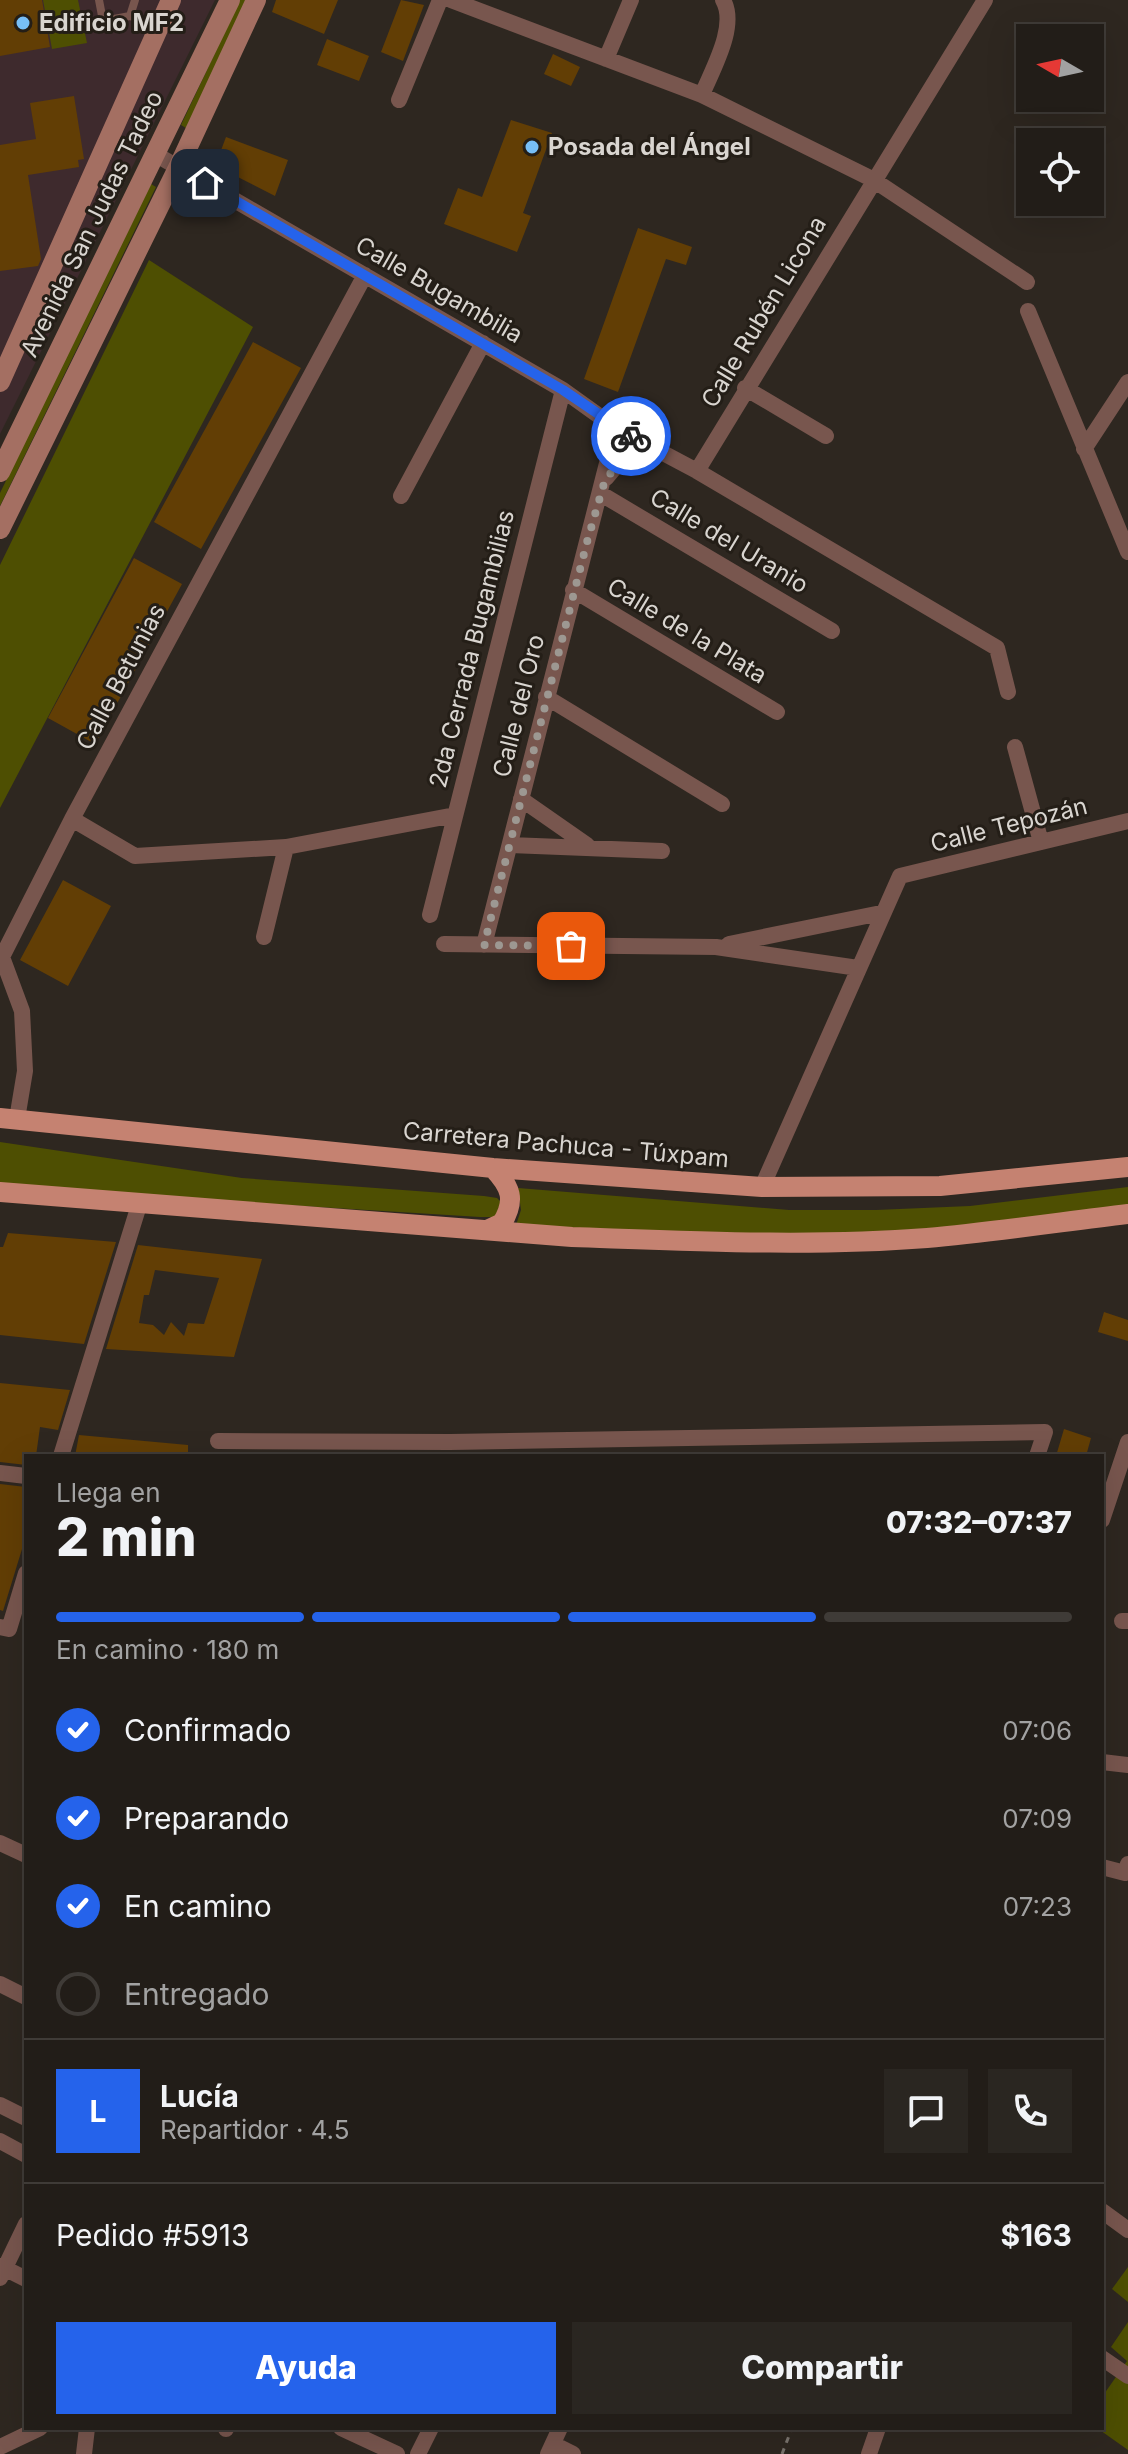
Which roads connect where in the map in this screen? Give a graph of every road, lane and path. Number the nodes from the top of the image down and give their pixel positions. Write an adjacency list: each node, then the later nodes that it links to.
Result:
1 (99, 0): 10 (lane)
2 (135, 0): 10 (lane)
3 (171, 0): 11 (street)
4 (230, 0): 15 (street, Avenida San Judas Tadeo)
5 (256, 0): 16 (street)
6 (451, 0): 12 (street); 14 (street)
7 (631, 0): 12 (street)
8 (723, 0): 13 (street)
9 (985, 0): 17 (street, Calle Rubén Licona)
10 (130, 16): 11 (lane)
11 (159, 26): 22 (street)
12 (606, 59): 13 (street)
13 (702, 95): 17 (street)
14 (399, 100)
15 (155, 154): 16 (street, Calle Bugambilia); 31 (street, Avenida San Judas Tadeo)
16 (178, 168): 18 (street, Calle Bugambilia); 34 (street)
17 (872, 179): 19 (street); 24 (street, Calle Rubén Licona)
18 (365, 275): 21 (street, Calle Bugambilia); 45 (street, Calle Betunias)
19 (1027, 282)
20 (1028, 311): 29 (street)
21 (483, 343): 25 (street, Calle Bugambilia); 33 (street)
22 (0, 382)
23 (1128, 382): 29 (street)
24 (745, 388): 27 (street); 30 (street, Calle Rubén Licona)
25 (563, 390): 26 (street, Calle Bugambilia); 44 (street, 2da Cerrada Bugambilias)
26 (616, 428): 28 (street, Calle Bugambilia); 32 (street, Calle del Oro)
27 (826, 436)
28 (638, 440): 30 (street, Calle Bugambilia); 32 (street, Calle del Oro)
29 (1084, 449): 35 (street)
30 (697, 471): 38 (street, Calle Bugambilia)
31 (0, 472)
32 (603, 487): 36 (street, Calle del Oro); 37 (street, Calle del Uranio)
33 (401, 496)
34 (0, 529)
35 (1128, 552)
36 (573, 590): 39 (street, Calle del Oro); 40 (street, Calle de la Plata)
37 (832, 631)
38 (1008, 692)
39 (546, 697): 42 (street, Calle del Oro); 43 (street)
40 (777, 712)
41 (1015, 747): 47 (street)
42 (521, 799): 48 (street, Calle del Oro); 49 (street)
43 (722, 804)
44 (455, 815): 50 (street, 2da Cerrada Bugambilias); 53 (street)
45 (72, 819): 50 (street, 2da Cerrada Bugambilias); 59 (street, Calle Betunias)
46 (1128, 821): 47 (street, Calle Tepozán)
47 (1041, 842): 52 (street, Calle Tepozán)
48 (510, 845): 49 (street); 56 (street, Calle del Oro)
49 (587, 845): 51 (street)
50 (286, 847): 54 (street)
51 (662, 851)
52 (881, 913): 57 (street); 58 (street)
53 (430, 915)
54 (264, 937)
55 (444, 944): 56 (street)
56 (484, 945): 57 (street)
57 (716, 947): 58 (street)
58 (858, 968): 62 (street)
59 (9, 1118): 61 (main road, Carretera Pachuca - Túxpam)
60 (1128, 1167): 62 (main road, Carretera Pachuca - Túxpam)
61 (493, 1168): 62 (main road, Carretera Pachuca - Túxpam); 66 (main road)
62 (762, 1187)
63 (0, 1192): 64 (main road)
64 (140, 1202): 66 (main road); 71 (street)
65 (1128, 1214): 66 (main road)
66 (487, 1230)
67 (752, 1439): 70 (street); 72 (street); 73 (street)
68 (218, 1441): 70 (street)
69 (1128, 1442): 76 (street)
70 (450, 1449)
71 (62, 1454)
72 (753, 1454)
73 (1038, 1454)
74 (0, 1473): 75 (street)
75 (24, 1476)
76 (1120, 1489): 77 (street)
77 (1104, 1517)
78 (24, 1578): 79 (street)
79 (5, 1628)
80 (1104, 1762): 81 (street)
81 (1128, 1765)
82 (2, 1848): 83 (street)
83 (24, 1854)
84 (1128, 1864): 85 (street)
85 (1104, 1868)
86 (0, 1984): 87 (street)
87 (24, 1996)
88 (0, 2105): 89 (street)
89 (24, 2117)
90 (0, 2141): 91 (street)
91 (24, 2154)
92 (1104, 2212): 94 (street)
93 (24, 2228): 95 (street)
94 (1128, 2230)
95 (1, 2271): 96 (street)
96 (24, 2278)
97 (1104, 2359): 98 (street)
98 (1128, 2376)
99 (36, 2430): 106 (street)
100 (87, 2430): 107 (street)
101 (345, 2430): 108 (street)
102 (430, 2430): 109 (street)
103 (791, 2430): 111 (path)
104 (877, 2430): 112 (street)
105 (554, 2442): 110 (street)
106 (0, 2447)
107 (84, 2454)
108 (397, 2454)
109 (418, 2454)
110 (573, 2454)
111 (782, 2454)
112 (869, 2454)

